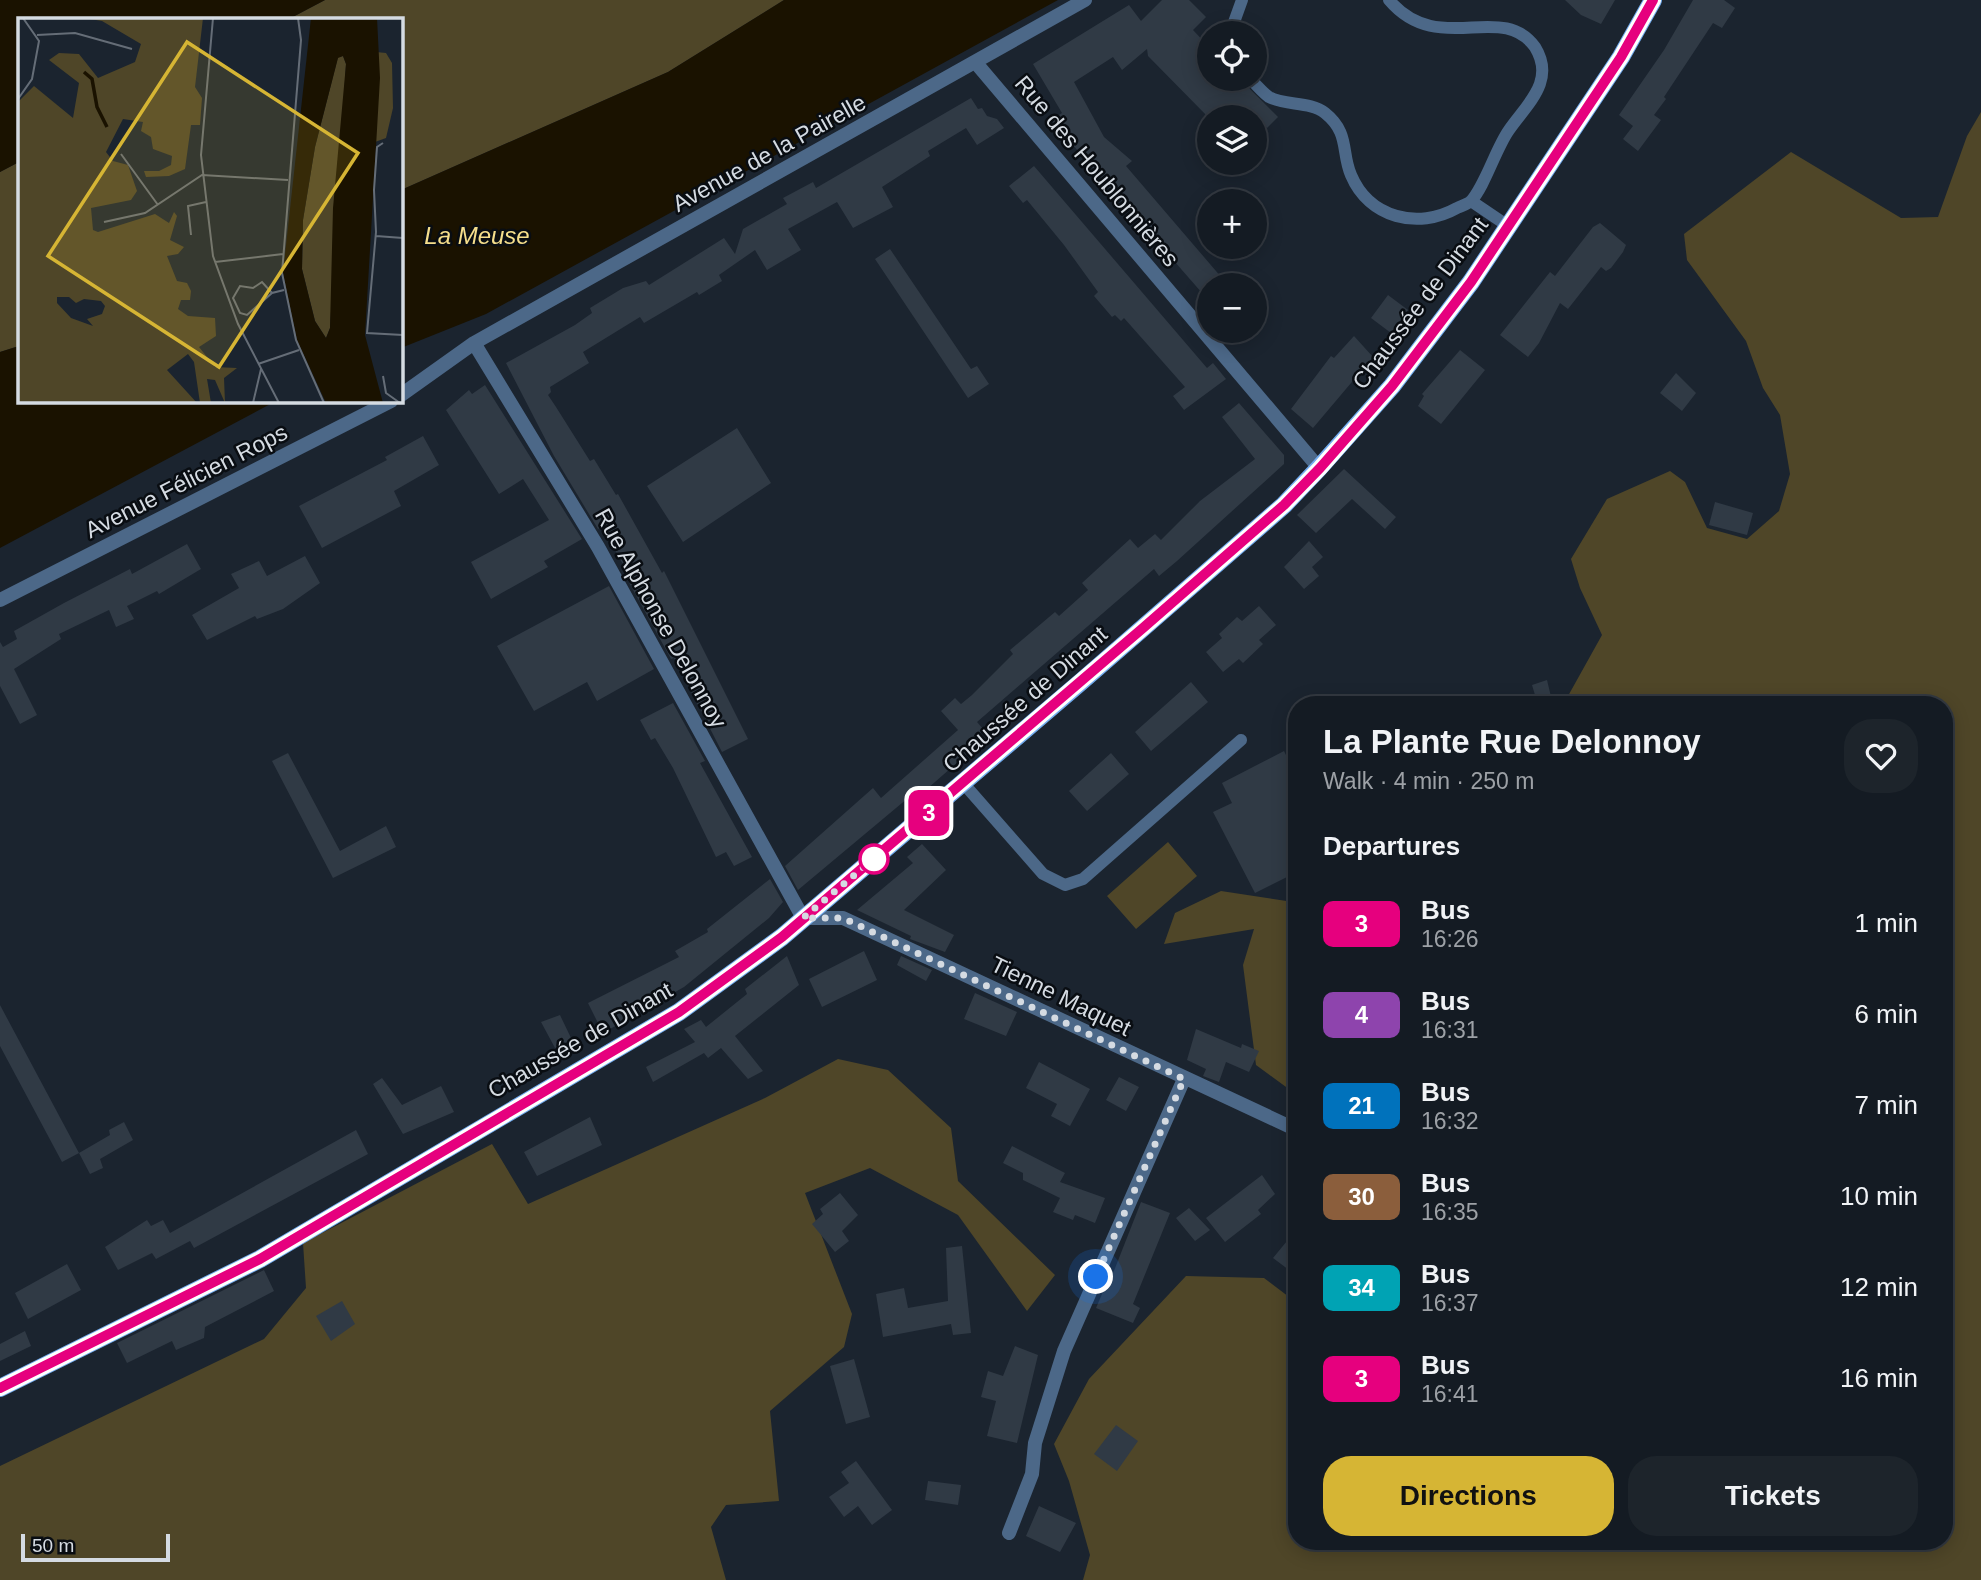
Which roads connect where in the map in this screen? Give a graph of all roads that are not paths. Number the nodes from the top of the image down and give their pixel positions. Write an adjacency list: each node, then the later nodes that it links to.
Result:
1 (1085, 0): 6 (street, Avenue de la Pairelle)
2 (1242, 0): 5 (lane)
3 (1389, 0): 8 (lane)
4 (1653, 0): 9 (main road, Chaussée de Dinant)
5 (1234, 21)
6 (976, 63): 10 (street, Avenue de la Pairelle); 13 (street, Rue des Houblonnières)
7 (1263, 91): 8 (lane)
8 (1471, 201): 9 (lane)
9 (1508, 226): 13 (main road, Chaussée de Dinant)
10 (474, 343): 11 (street); 17 (street, Rue Alphonse Delonnoy)
11 (402, 394)
12 (389, 402): 14 (street, Avenue Félicien Rops)
13 (1320, 468): 16 (main road, Chaussée de Dinant)
14 (0, 600)
15 (1241, 740): 16 (lane)
16 (964, 784): 17 (main road, Chaussée de Dinant)
17 (803, 918): 18 (street, Tienne Maquet); 20 (main road, Chaussée de Dinant)
18 (1184, 1079): 19 (street, Tienne Maquet); 21 (street)
19 (1288, 1126)
20 (0, 1388)
21 (1009, 1533)

